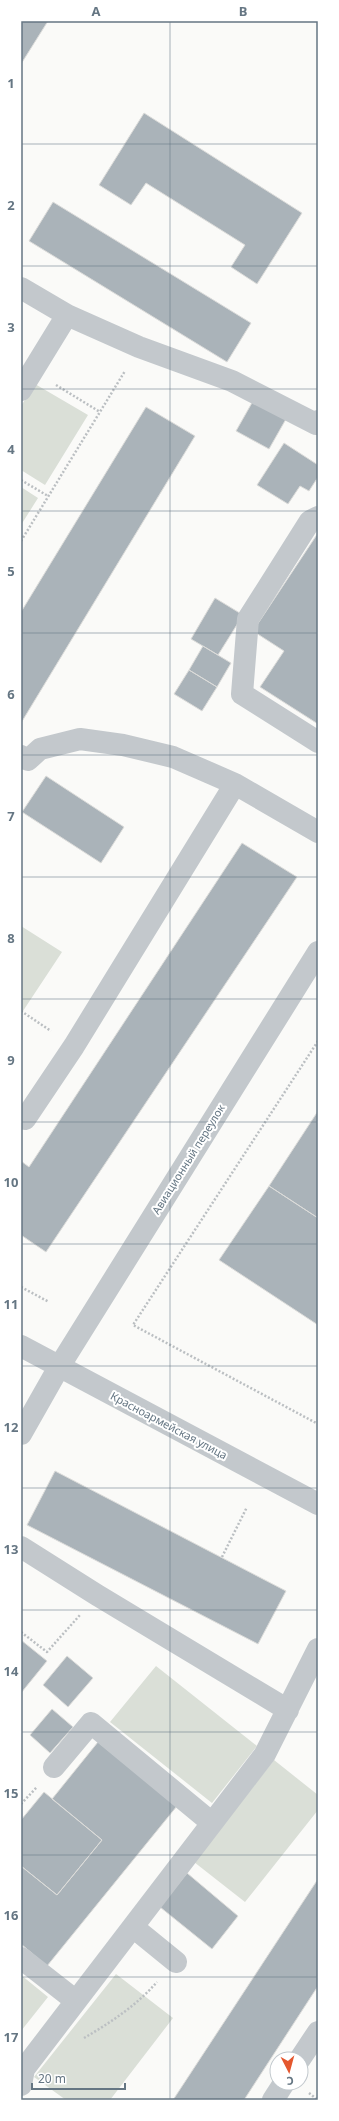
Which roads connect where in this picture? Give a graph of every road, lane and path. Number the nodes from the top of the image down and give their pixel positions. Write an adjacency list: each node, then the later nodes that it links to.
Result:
1 (21, 288): 2 (street)
2 (67, 315): 3 (street); 4 (street)
3 (139, 346): 6 (path); 7 (street)
4 (32, 371): 5 (street); 6 (path)
5 (21, 390)
6 (100, 412): 9 (path)
7 (318, 421)
8 (21, 480): 9 (path)
9 (48, 496): 11 (path)
10 (318, 517): 12 (street)
11 (21, 541)
12 (318, 742)
13 (23, 763): 14 (street)
14 (235, 784): 15 (street); 19 (street)
15 (318, 832)
16 (318, 952): 24 (street, Авиационный переулок)
17 (21, 1011): 19 (path)
18 (318, 1041): 25 (path)
19 (74, 1046): 20 (street)
20 (21, 1116)
21 (21, 1287): 22 (path)
22 (49, 1302)
23 (21, 1346): 24 (street, Красноармейская улица)
24 (59, 1367): 26 (street, Авиационный переулок); 27 (street, Красноармейская улица)
25 (318, 1424)
26 (21, 1434)
27 (318, 1504)
28 (247, 1507): 30 (path)
29 (21, 1547): 31 (street)
30 (222, 1557)
31 (97, 1595): 32 (path); 34 (street)
32 (21, 1632)
33 (318, 1649): 34 (street)
34 (288, 1710): 36 (street)
35 (54, 1767): 36 (street)
36 (212, 1823): 37 (street)
37 (133, 1927): 39 (street); 40 (street)
38 (21, 1958): 40 (street)
39 (176, 1962): 42 (path)
40 (76, 2001): 44 (street)
41 (318, 2032): 43 (street)
42 (78, 2041)
43 (305, 2051)
44 (21, 2085)
45 (279, 2091): 46 (street)
46 (273, 2100)

